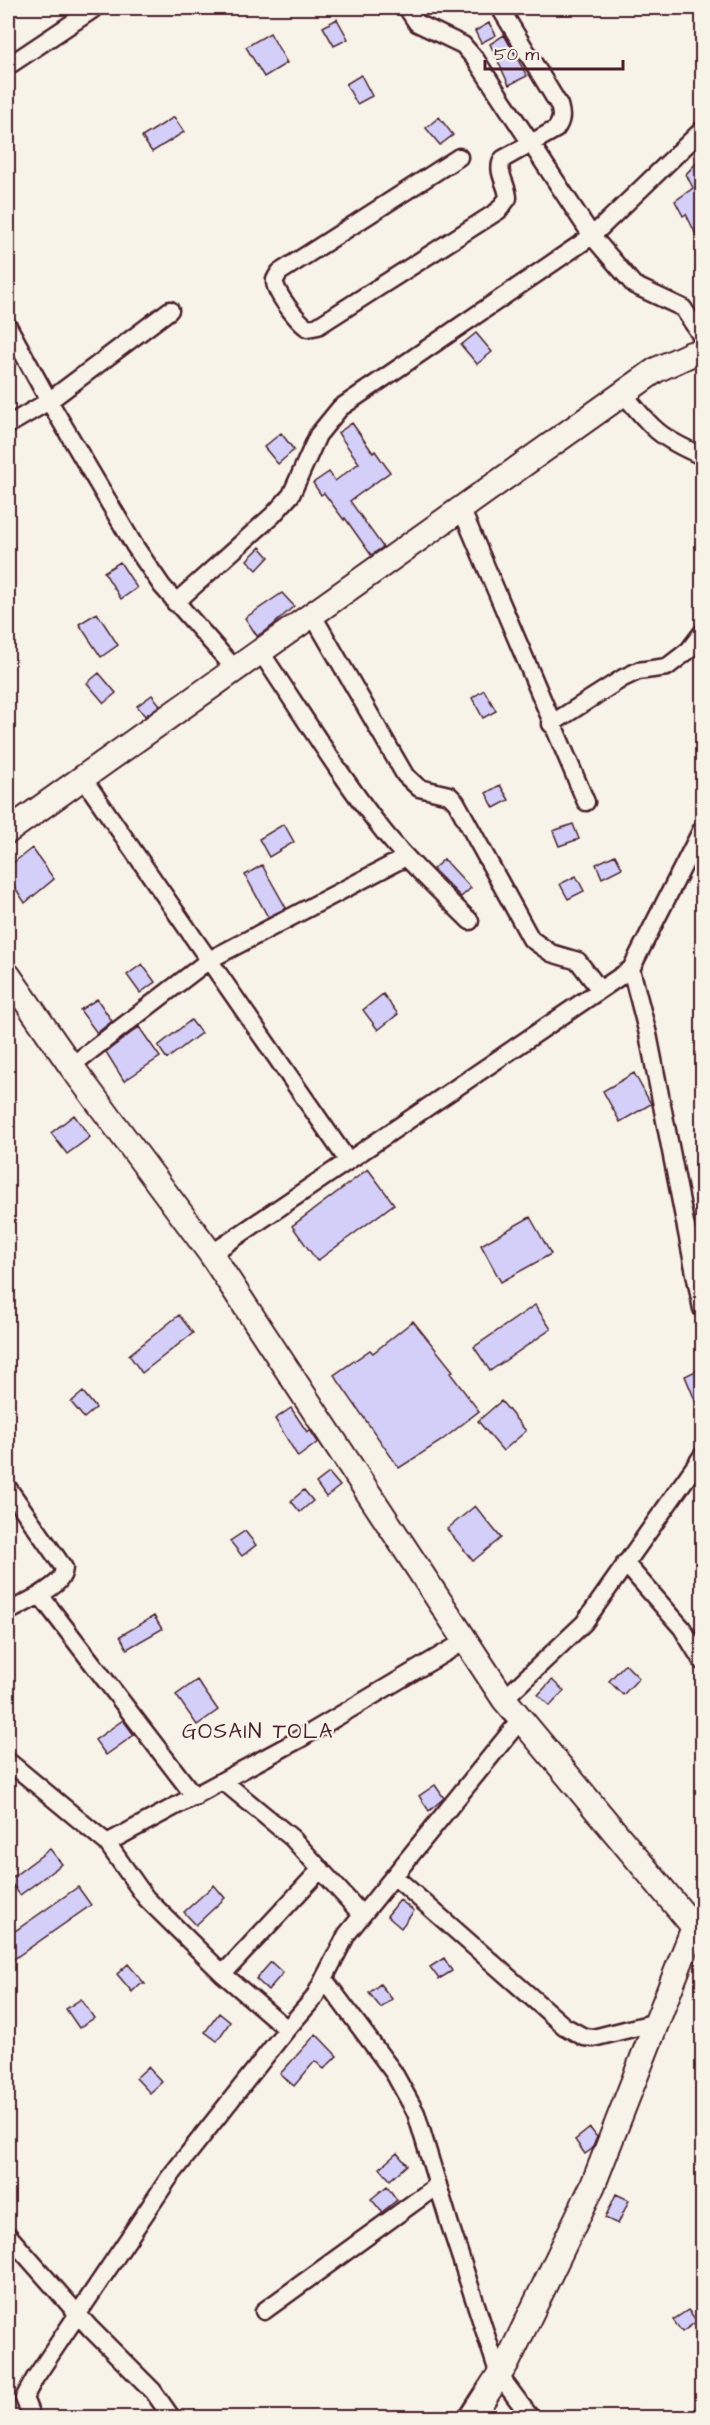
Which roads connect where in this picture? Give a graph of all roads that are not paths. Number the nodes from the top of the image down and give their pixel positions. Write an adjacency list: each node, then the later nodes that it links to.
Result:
1 (94, 8): 4 (street)
2 (407, 8): 6 (street)
3 (500, 8): 6 (street)
4 (8, 66)
5 (702, 130): 8 (street)
6 (531, 144): 7 (street); 8 (street)
7 (459, 157)
8 (592, 236): 11 (street); 18 (street)
9 (170, 310): 14 (street)
10 (8, 326): 14 (street)
11 (702, 338)
12 (702, 351): 13 (street)
13 (623, 393): 16 (street); 17 (street)
14 (49, 401): 15 (street); 18 (street)
15 (8, 425)
16 (702, 456)
17 (461, 508): 19 (street); 23 (street)
18 (175, 603): 22 (street)
19 (312, 614): 21 (street); 33 (street)
20 (702, 633): 23 (street)
21 (260, 651): 22 (street); 28 (street)
22 (235, 669): 24 (street)
23 (551, 724): 25 (street)
24 (83, 778): 27 (street); 30 (street)
25 (585, 802)
26 (702, 830): 31 (street)
27 (8, 831)
28 (406, 857): 29 (street); 30 (street)
29 (470, 921)
30 (209, 960): 34 (street); 35 (street)
31 (631, 969): 33 (street); 37 (street)
32 (8, 975): 34 (street)
33 (600, 990): 35 (street)
34 (71, 1066): 36 (street)
35 (348, 1161): 36 (street)
36 (211, 1254): 43 (street)
37 (702, 1309)
38 (702, 1456): 40 (street)
39 (8, 1488): 41 (street)
40 (625, 1563): 44 (street); 45 (street)
41 (40, 1595): 42 (street); 49 (street)
42 (8, 1612)
43 (465, 1641): 45 (street); 48 (street)
44 (702, 1661)
45 (504, 1699): 46 (street)
46 (521, 1719): 52 (street); 54 (street)
47 (8, 1761): 50 (street)
48 (223, 1781): 49 (street); 51 (street)
49 (195, 1797): 50 (street)
50 (107, 1843): 55 (street)
51 (321, 1869): 53 (street); 55 (street)
52 (394, 1876): 53 (street); 57 (street)
53 (363, 1915): 56 (street)
54 (698, 1931): 57 (street)
55 (223, 1974): 58 (street)
56 (324, 1979): 58 (street); 59 (street)
57 (657, 2022): 63 (street)
58 (287, 2029): 62 (street)
59 (438, 2185): 61 (street); 63 (street)
60 (8, 2235): 62 (street)
61 (264, 2311)
62 (77, 2314): 64 (street); 65 (street)
63 (499, 2374): 66 (street); 67 (street)
64 (32, 2418)
65 (172, 2418)
66 (471, 2418)
67 (531, 2418)

